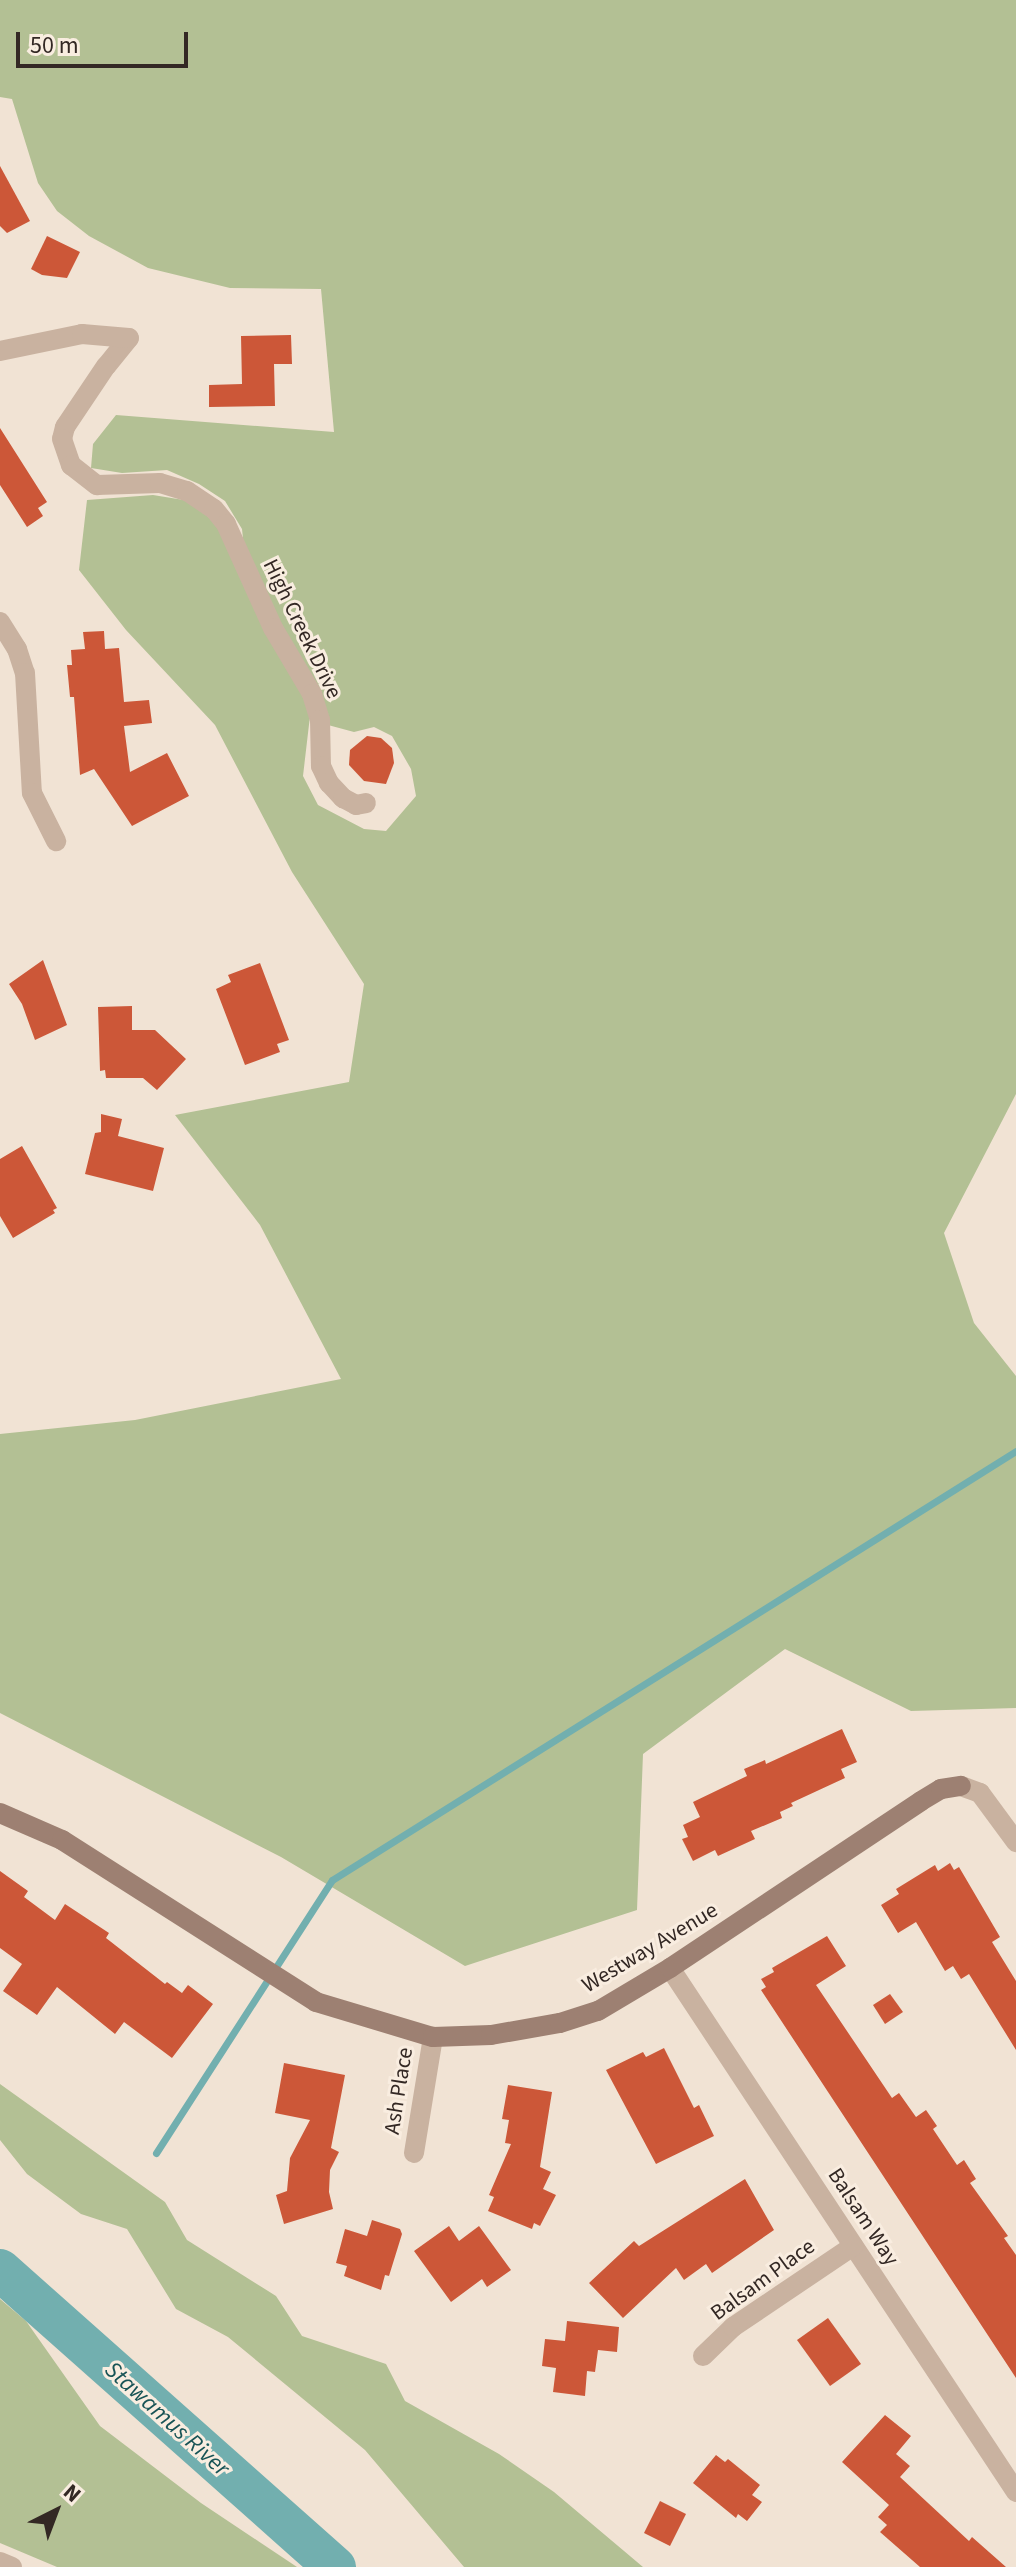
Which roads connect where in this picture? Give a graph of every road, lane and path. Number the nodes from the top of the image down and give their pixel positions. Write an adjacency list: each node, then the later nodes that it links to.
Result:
1 (0, 351): 3 (street, High Creek Drive)
2 (0, 622): 4 (street)
3 (366, 803)
4 (56, 841)
5 (0, 1813): 8 (street, Westway Avenue)
6 (1016, 1842): 7 (street, Westway Avenue)
7 (670, 1968): 8 (street, Westway Avenue); 10 (street, Balsam Way)
8 (433, 2037): 9 (street, Ash Place)
9 (414, 2153)
10 (853, 2246): 11 (street, Balsam Place); 12 (street, Balsam Way)
11 (703, 2356)
12 (1016, 2492)
13 (0, 2562): 14 (street)
14 (12, 2567)

